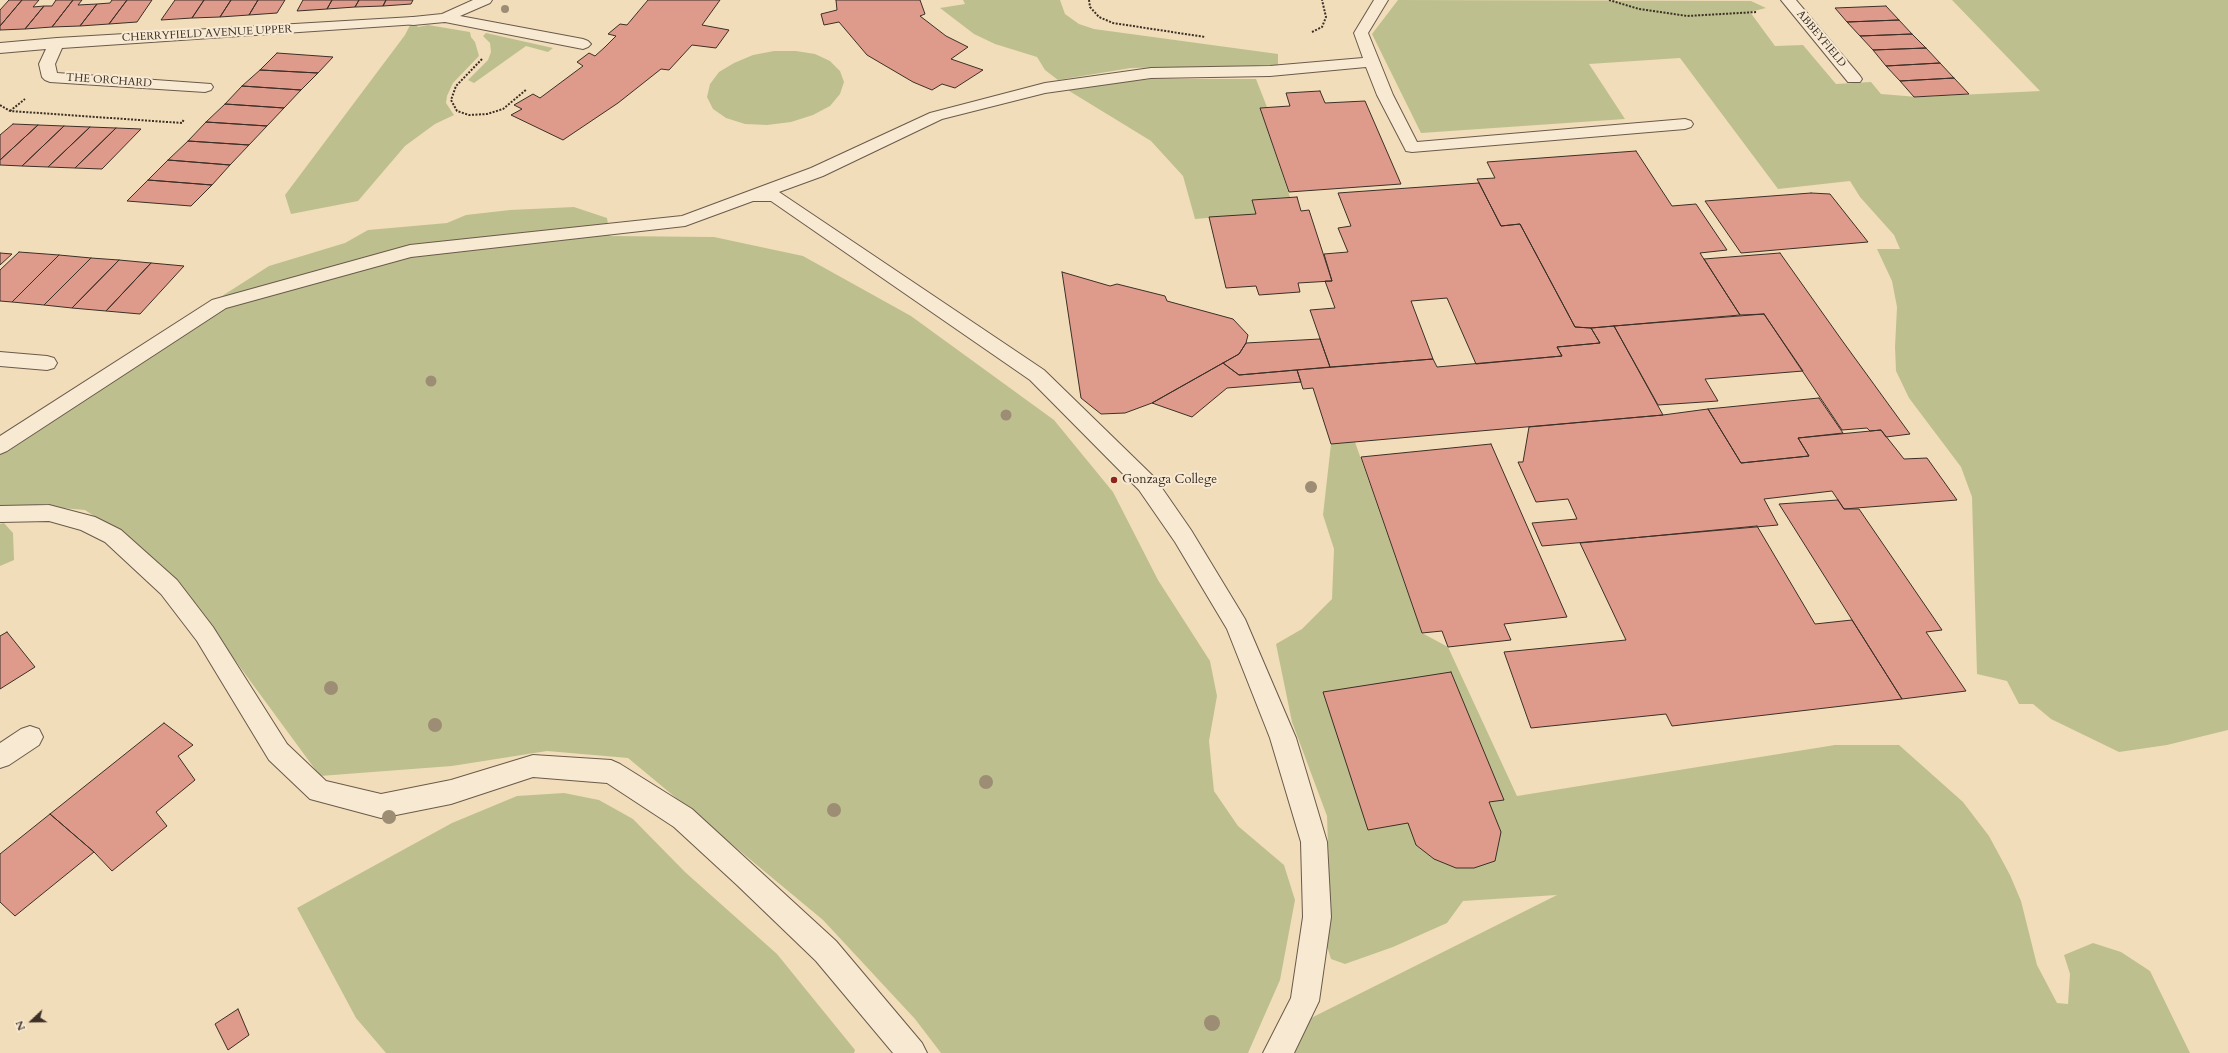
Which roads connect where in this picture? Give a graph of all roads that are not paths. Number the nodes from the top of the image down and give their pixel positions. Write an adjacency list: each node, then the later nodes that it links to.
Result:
1 (485, 0): 4 (street)
2 (1381, 0): 8 (street)
3 (1792, 4): 9 (street, ABBEYFIELD)
4 (445, 18): 5 (street, CHERRYFIELD AVENUE UPPER); 6 (street)
5 (57, 43): 7 (street, CHERRYFIELD AVENUE UPPER); 10 (street, THE ORCHARD)
6 (582, 44)
7 (0, 48)
8 (1372, 62): 11 (street); 12 (street)
9 (1854, 79)
10 (205, 87)
11 (1685, 124)
12 (751, 196): 15 (street); 20 (street)
13 (0, 359): 14 (street)
14 (47, 363)
15 (0, 446)
16 (0, 514): 19 (street)
17 (30, 737): 18 (street)
18 (0, 757)
19 (912, 1053)
20 (1278, 1053)

